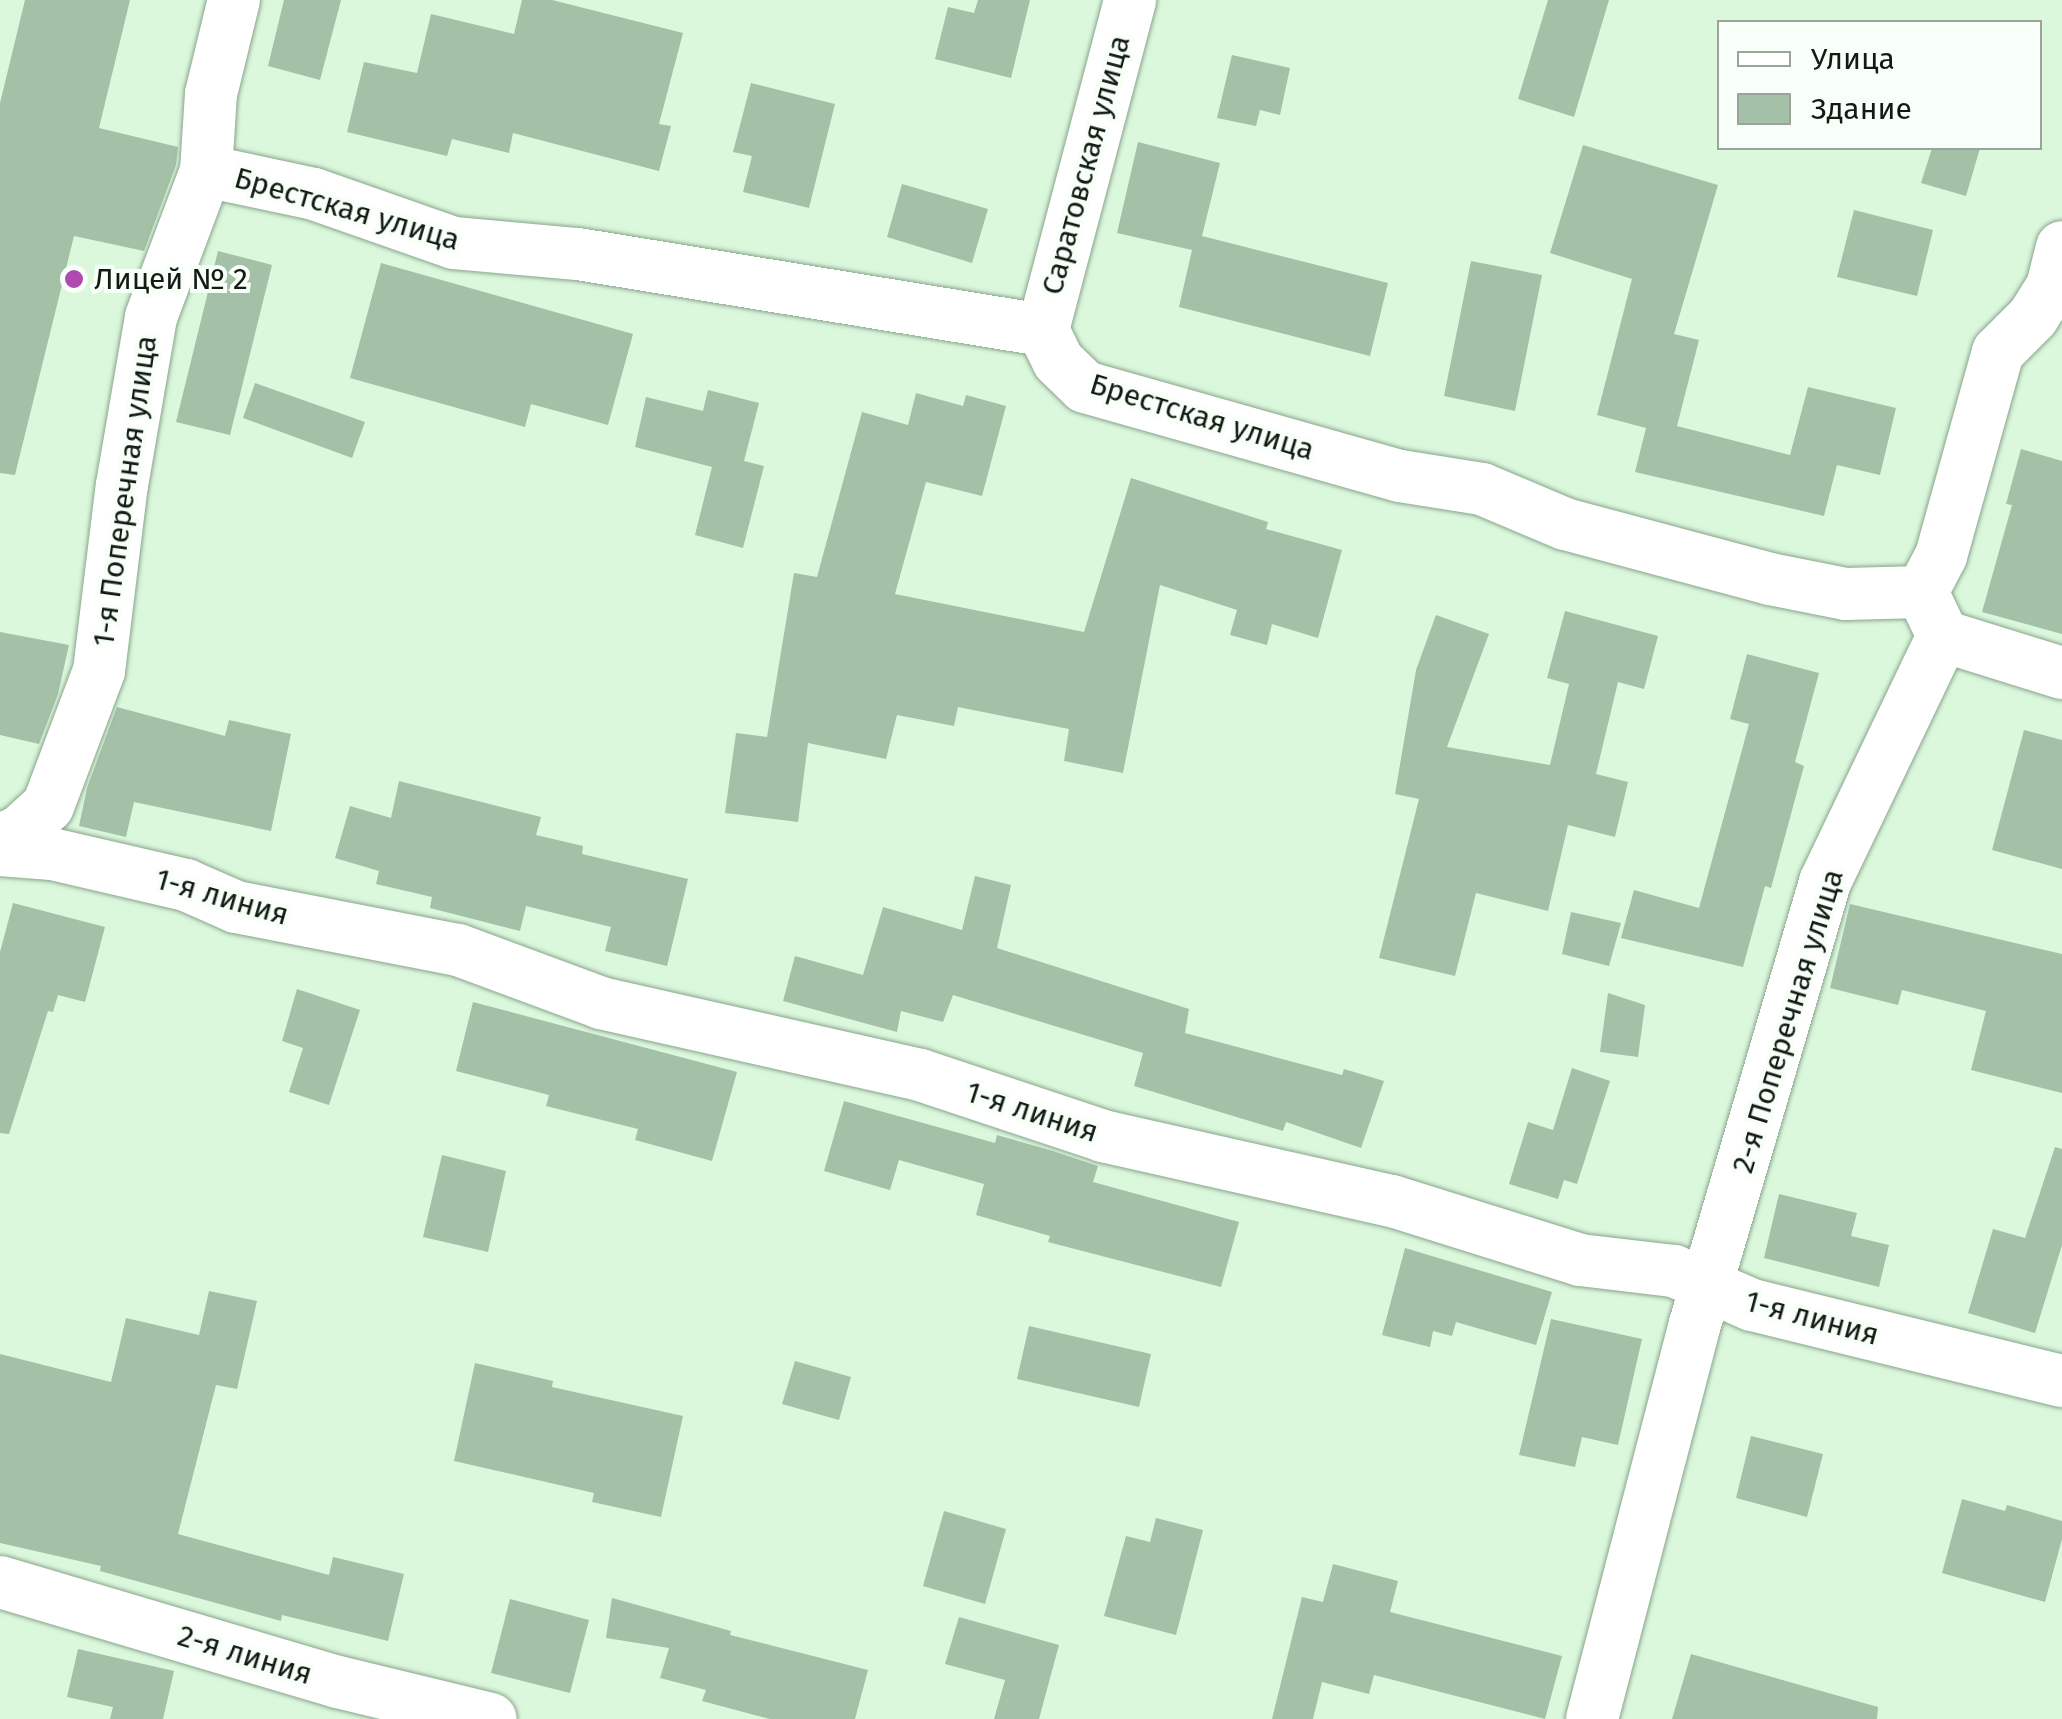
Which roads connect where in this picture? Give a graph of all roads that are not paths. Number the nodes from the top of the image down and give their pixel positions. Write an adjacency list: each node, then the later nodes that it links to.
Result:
1 (234, 0): 3 (street, 1-я Поперечная улица)
2 (1130, 0): 5 (street, Саратовская улица)
3 (206, 170): 5 (street, Брестская улица); 8 (street, 1-я Поперечная улица)
4 (2062, 247): 6 (street, 2-я Поперечная улица)
5 (1043, 330): 6 (street, Брестская улица)
6 (1933, 614): 7 (street, Брестская улица); 10 (street, 2-я Поперечная улица)
7 (2062, 673)
8 (0, 840)
9 (0, 850): 10 (street, 1-я линия)
10 (1708, 1285): 11 (street, 1-я линия); 14 (street, 2-я Поперечная улица)
11 (2062, 1381)
12 (0, 1582): 13 (street, 2-я линия)
13 (492, 1719)
14 (1592, 1719)

